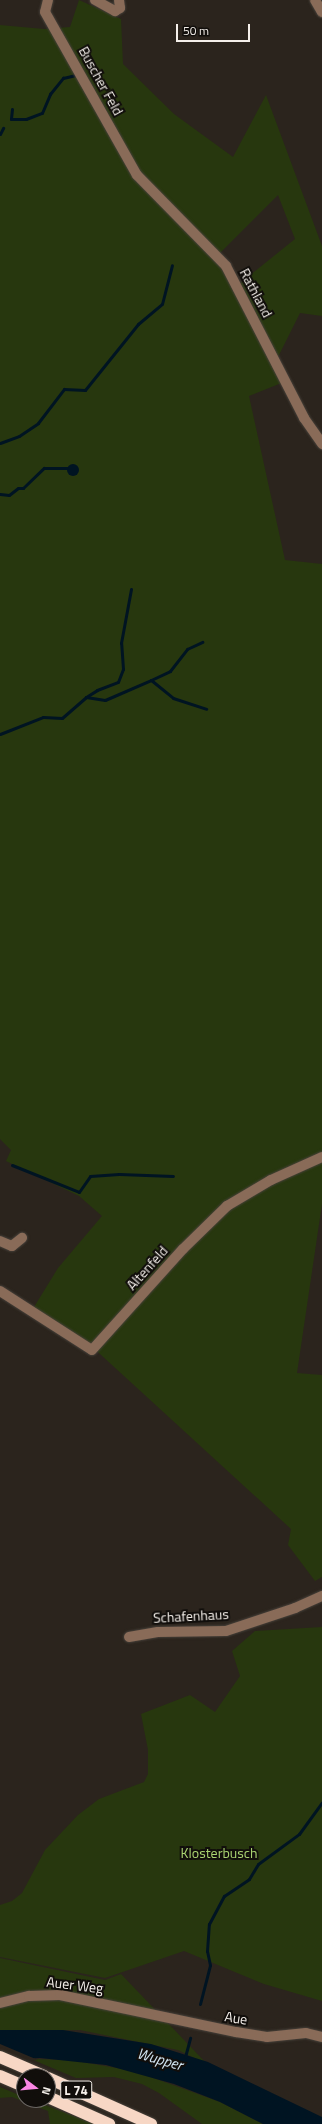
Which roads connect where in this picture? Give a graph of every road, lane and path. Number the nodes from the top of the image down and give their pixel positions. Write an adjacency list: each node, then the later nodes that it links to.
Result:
1 (48, 0): 6 (street, Buscher Feld)
2 (95, 0): 3 (street)
3 (120, 0)
4 (315, 0): 5 (street)
5 (322, 12)
6 (137, 176): 7 (street, Rathland)
7 (322, 444)
8 (322, 1157): 11 (street, Altenfeld)
9 (22, 1238): 10 (street)
10 (0, 1241)
11 (0, 1291)
12 (322, 1596): 13 (street, Schafenhaus)
13 (129, 1637)
14 (0, 2003): 15 (street, Auer Weg)
15 (146, 2012): 16 (street, Aue)
16 (322, 2037)
17 (0, 2057): 18 (highway, L 74)
18 (25, 2068)
19 (0, 2076): 21 (highway)
20 (56, 2082): 24 (highway, L 74)
21 (16, 2083)
22 (56, 2100): 23 (highway, L 74)
23 (109, 2124)
24 (151, 2124)

